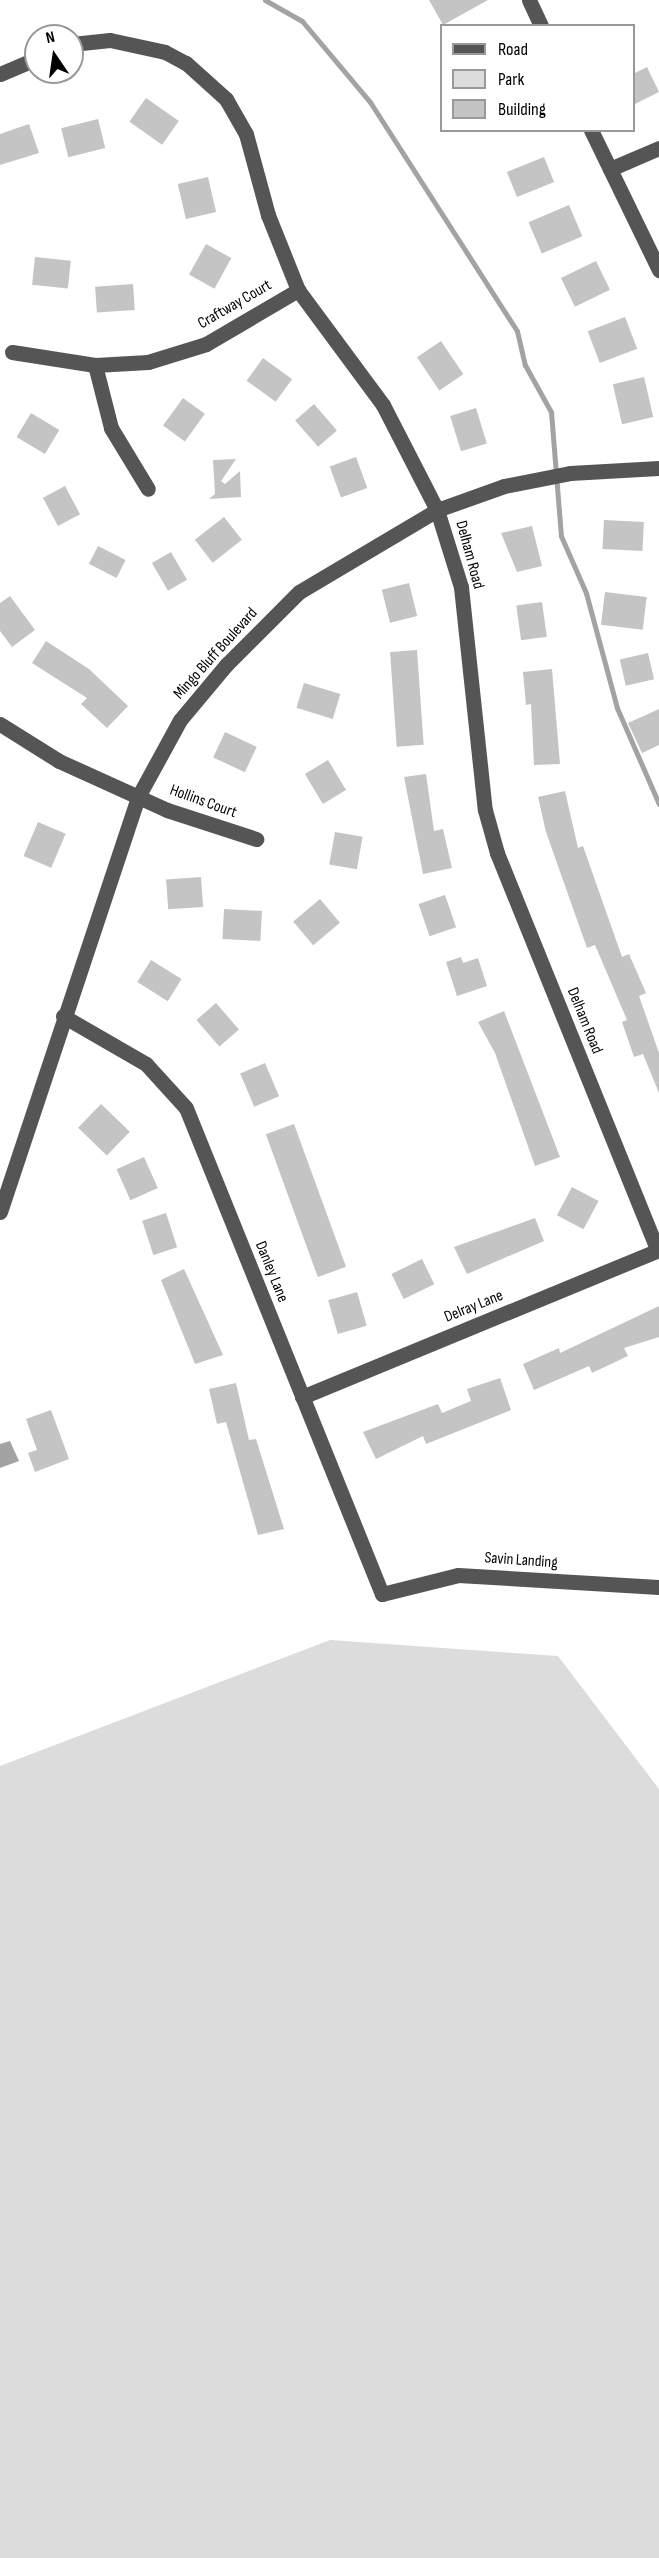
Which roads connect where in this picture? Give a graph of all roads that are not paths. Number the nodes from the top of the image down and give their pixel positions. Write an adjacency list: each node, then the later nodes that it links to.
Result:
1 (530, 0): 2 (street)
2 (541, 24)
3 (84, 43): 10 (street, Delham Road)
4 (24, 64): 5 (street)
5 (0, 74)
6 (592, 132): 8 (street)
7 (659, 148): 8 (street)
8 (609, 169): 9 (street)
9 (659, 270)
10 (297, 290): 12 (street, Craftway Court); 15 (street, Delham Road)
11 (12, 352): 12 (street, Craftway Court)
12 (95, 365): 14 (street)
13 (659, 468): 15 (street, Mingo Bluff Boulevard)
14 (148, 489)
15 (437, 510): 17 (street, Mingo Bluff Boulevard); 21 (street, Delham Road)
16 (0, 724): 17 (street)
17 (139, 795): 18 (street, Hollins Court); 19 (street, Mingo Bluff Boulevard)
18 (256, 839)
19 (63, 1016): 20 (street, Mingo Bluff Boulevard); 22 (street, Danley Lane)
20 (0, 1212)
21 (658, 1250): 22 (street, Delray Lane)
22 (302, 1397): 24 (street, Danley Lane)
23 (659, 1587): 24 (street, Savin Landing)
24 (382, 1594)

